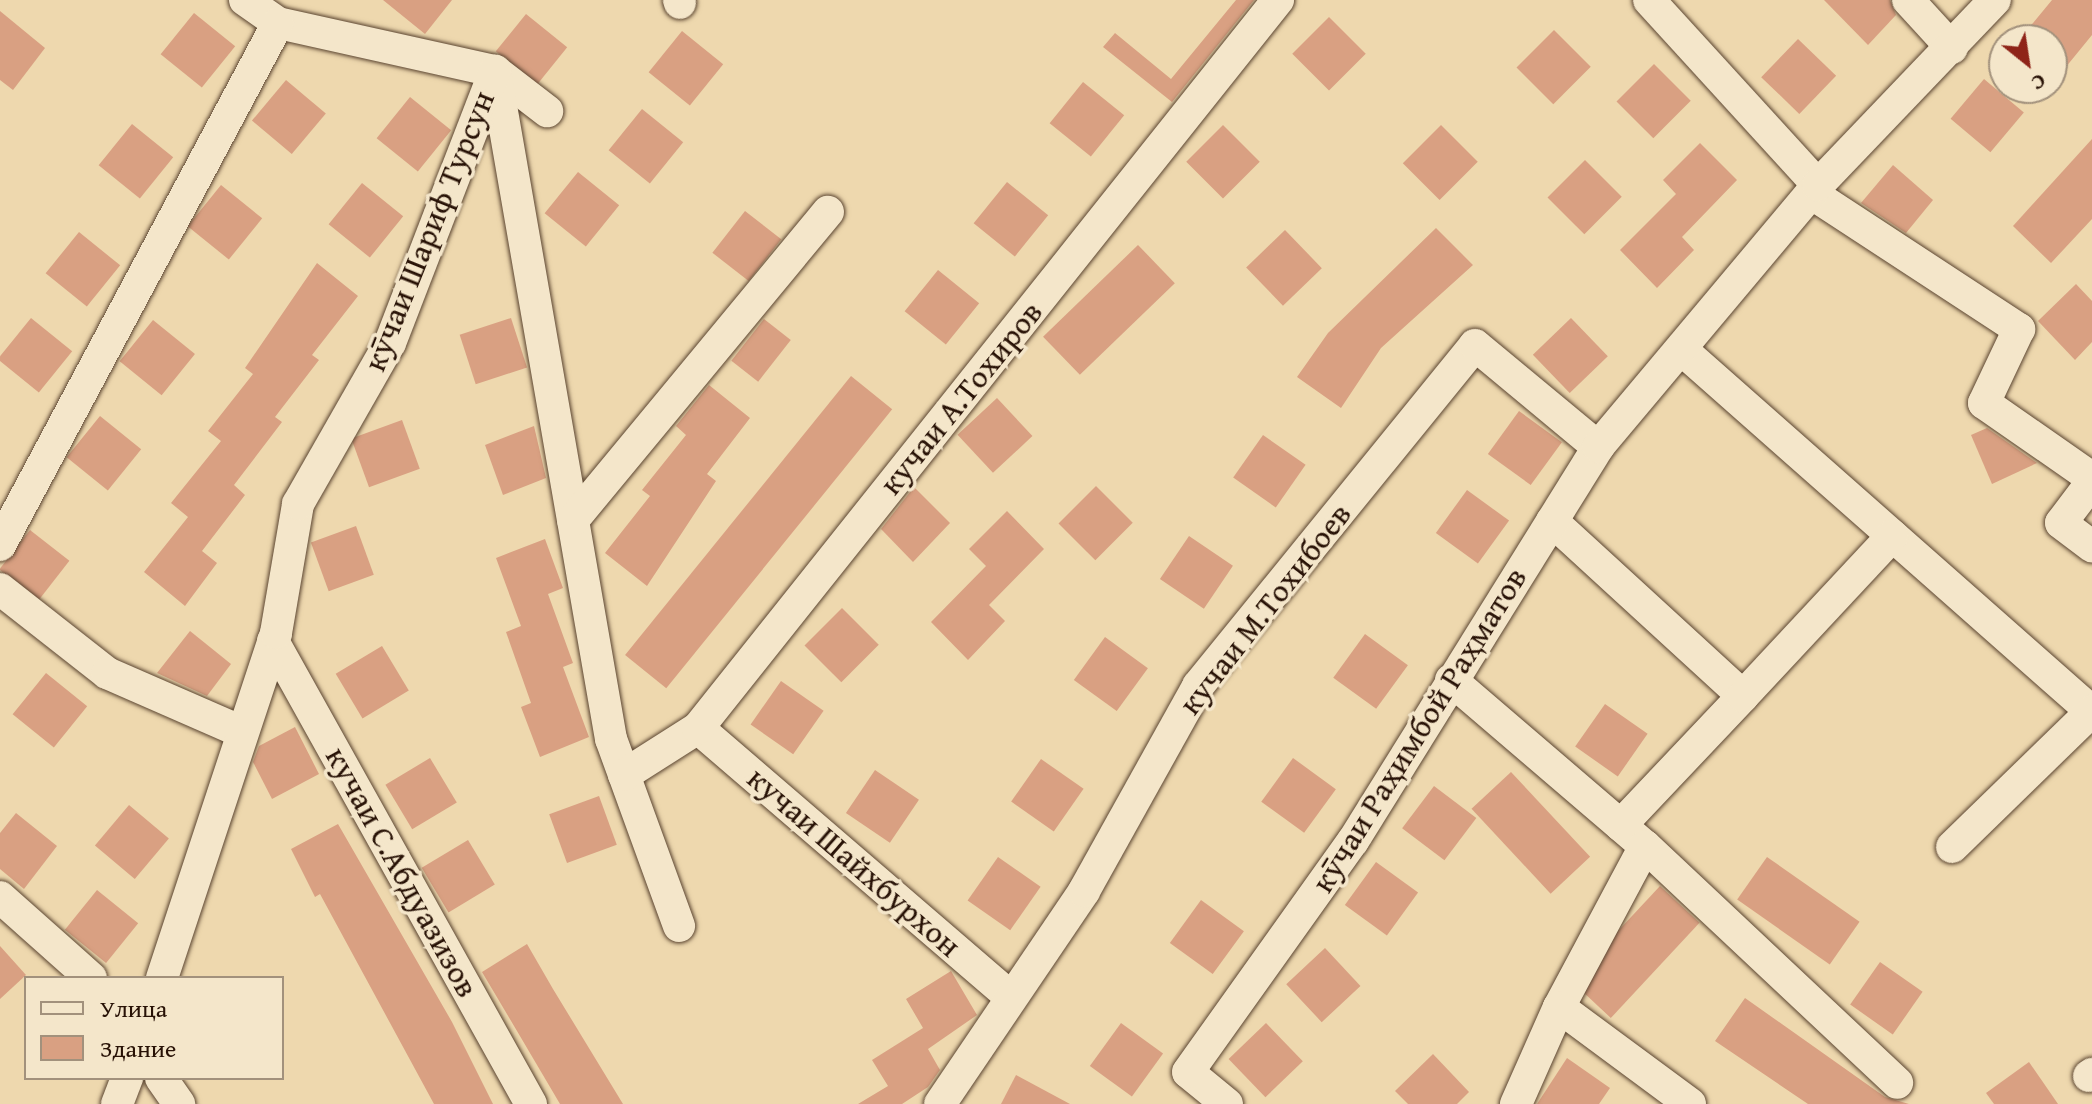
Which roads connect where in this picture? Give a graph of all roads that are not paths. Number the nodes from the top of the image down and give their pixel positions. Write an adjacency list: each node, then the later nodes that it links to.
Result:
1 (245, 0): 6 (street, кӯчаи Шариф Турсун)
2 (1278, 0): 25 (street, кучаи А.Тохиров)
3 (1649, 0): 10 (street)
4 (1908, 0): 7 (street)
5 (1995, 0): 7 (street, кӯчаи Раҳимбой Раҳматов)
6 (278, 23): 8 (street, кӯчаи Шариф Турсун); 18 (street)
7 (1952, 48): 10 (street, кӯчаи Раҳимбой Раҳматов)
8 (495, 71): 9 (street); 15 (street); 21 (street, кӯчаи Шариф Турсун)
9 (547, 111)
10 (1814, 189): 12 (street, кӯчаи Раҳимбой Раҳматов); 14 (street)
11 (828, 212): 15 (street)
12 (1681, 349): 13 (street, кӯчаи Раҳимбой Раҳматов); 17 (street)
13 (1598, 447): 16 (street, кӯчаи Раҳимбой Раҳматов); 35 (street, кучаи М.Тохибоев)
14 (2092, 480): 19 (street)
15 (573, 520): 27 (street)
16 (1552, 521): 22 (street, кӯчаи Раҳимбой Раҳматов); 23 (street)
17 (1892, 536): 23 (street); 24 (street)
18 (0, 545)
19 (2092, 546)
20 (0, 589): 26 (street)
21 (273, 641): 26 (street, кӯчаи Шариф Турсун); 42 (street, кучаи С.Абдуазизов)
22 (1451, 680): 28 (street); 44 (street, кӯчаи Раҳимбой Раҳматов)
23 (1743, 696): 28 (street)
24 (2092, 711): 30 (street)
25 (698, 728): 27 (street, кучаи А.Тохиров); 35 (street, кучаи Шайхбурхон)
26 (242, 732): 34 (street, кӯчаи Шариф Турсун)
27 (624, 775): 32 (street)
28 (1621, 825): 29 (street)
29 (1645, 846): 36 (street); 39 (street)
30 (1952, 847)
31 (0, 897): 33 (street)
32 (679, 926)
33 (89, 976)
34 (163, 976)
35 (1011, 997): 43 (street, кучаи М.Тохибоев)
36 (1559, 1007): 45 (street); 46 (street)
37 (126, 1080): 40 (street)
38 (162, 1080): 41 (street)
39 (1897, 1083)
40 (117, 1104)
41 (179, 1104)
42 (531, 1104)
43 (940, 1104)
44 (1227, 1104)
45 (1516, 1104)
46 (1690, 1104)

